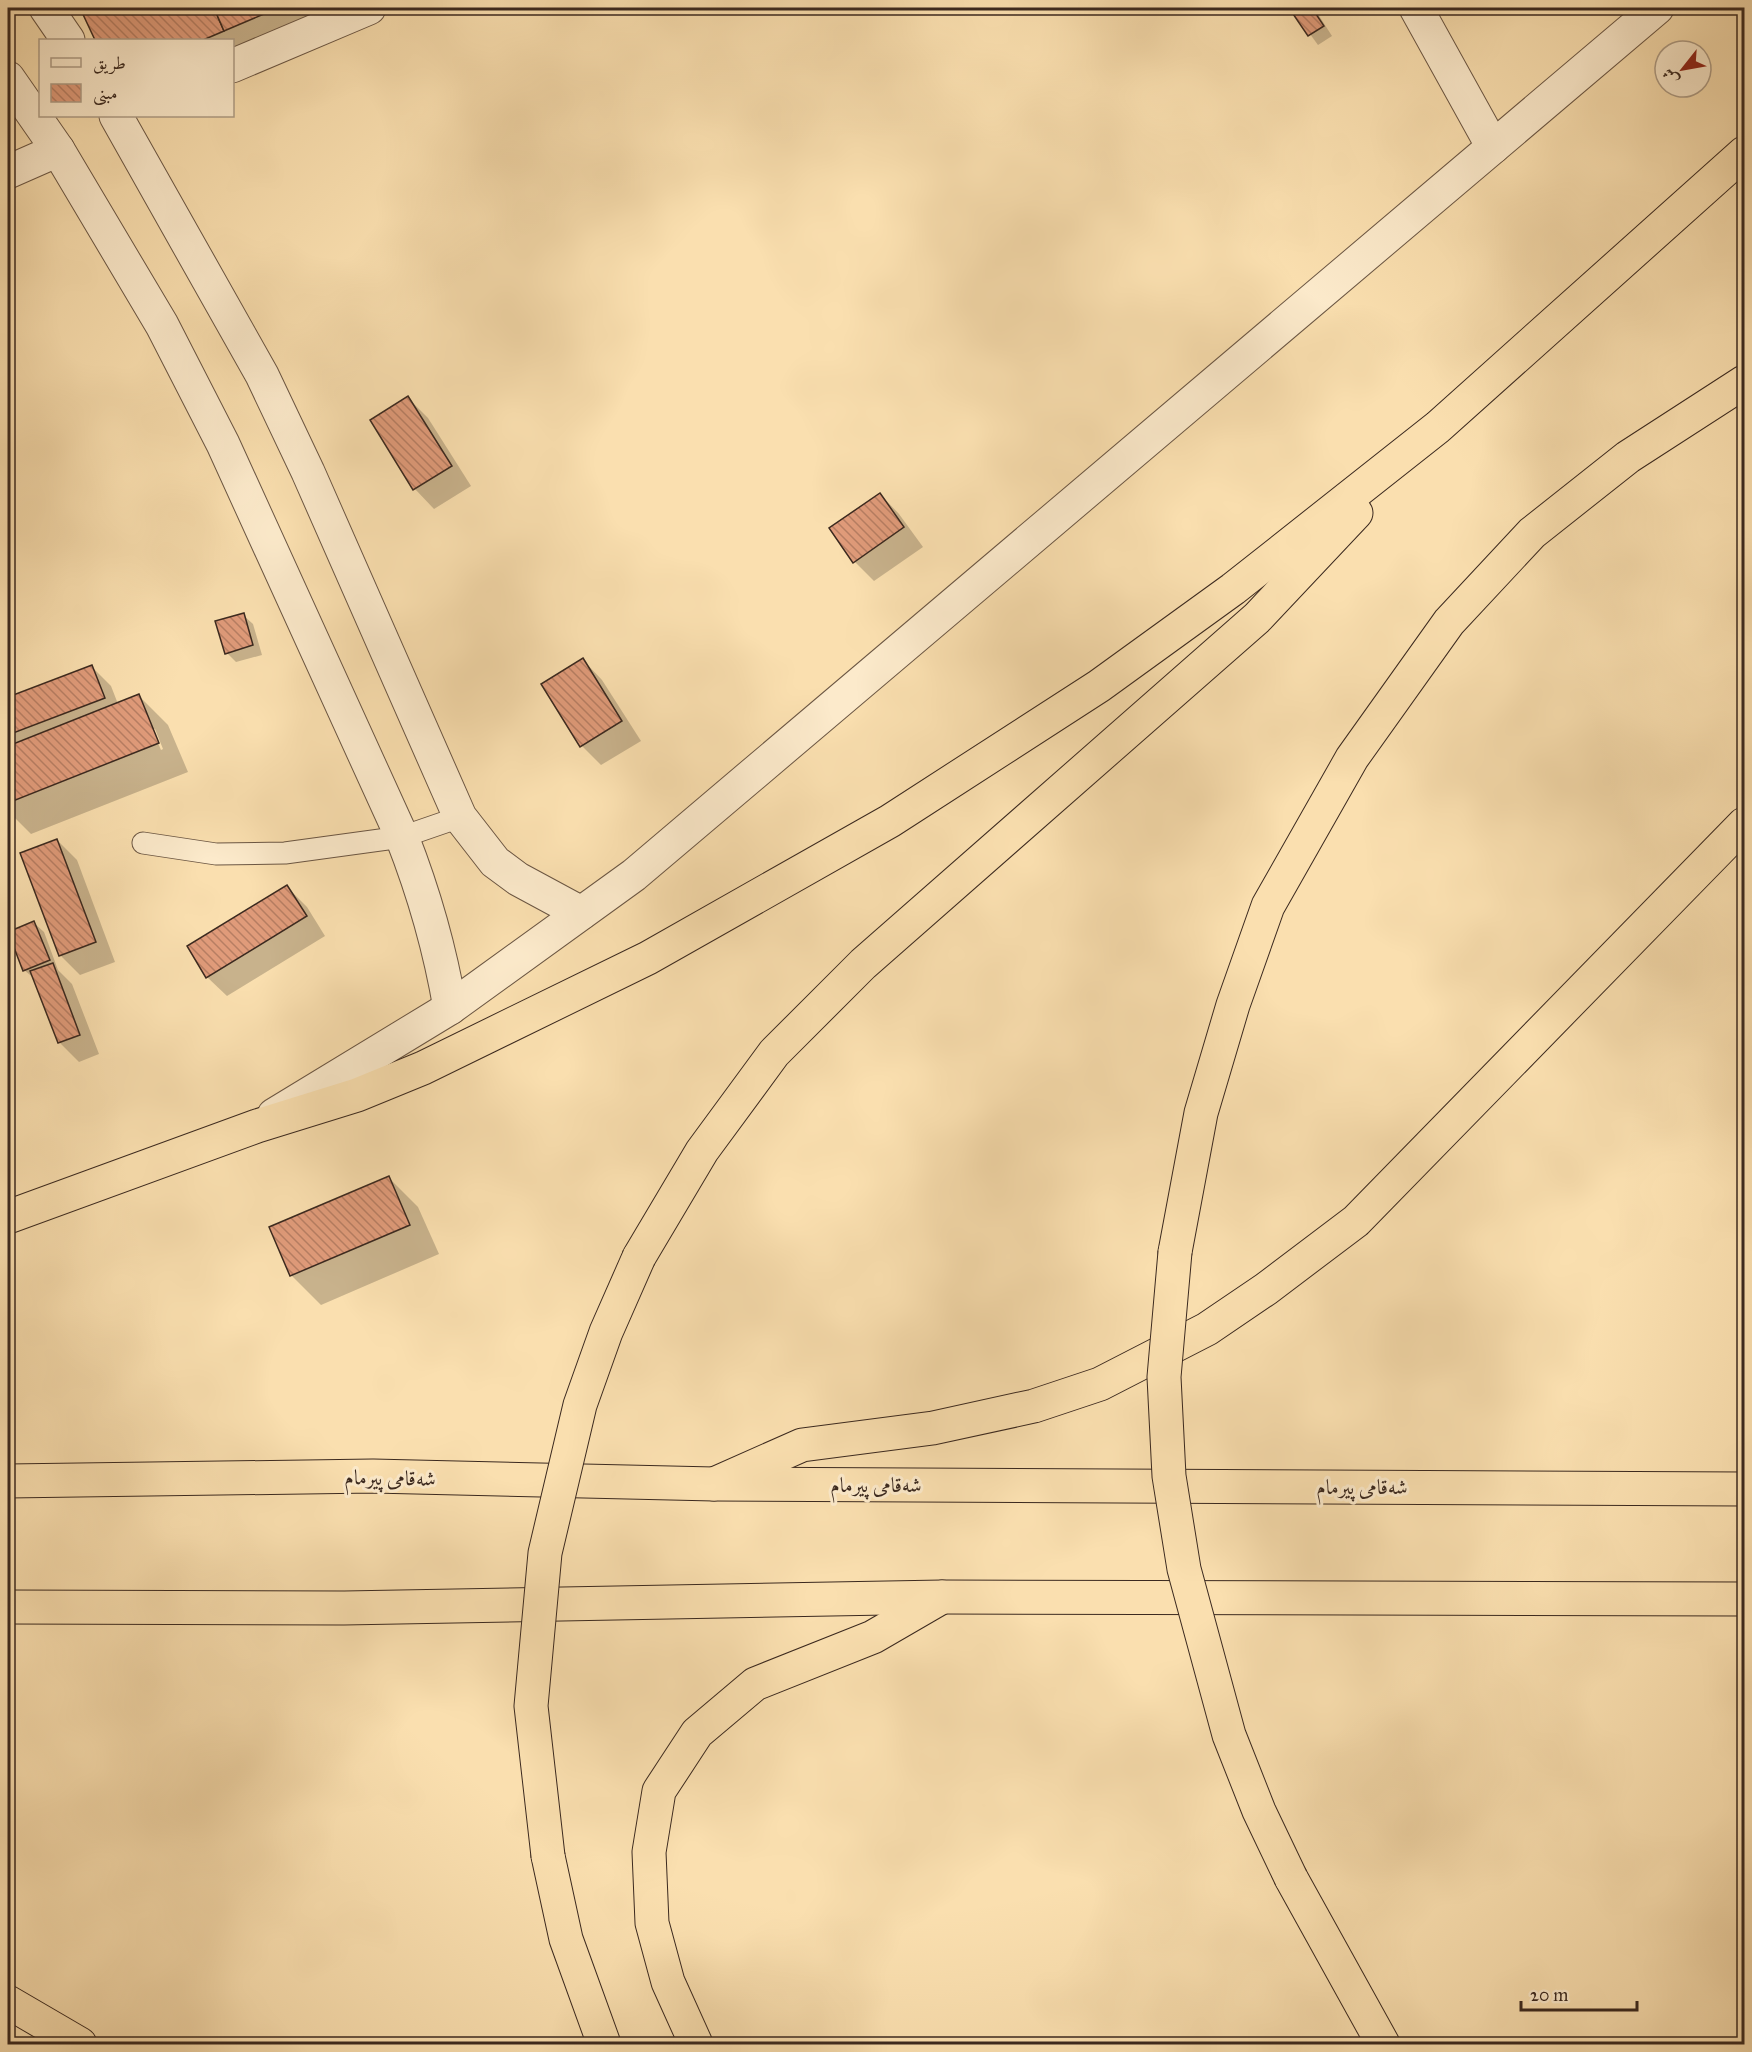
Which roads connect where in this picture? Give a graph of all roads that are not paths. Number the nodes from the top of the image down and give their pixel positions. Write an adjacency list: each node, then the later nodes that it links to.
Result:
1 (46, 8): 5 (street)
2 (369, 8): 6 (street)
3 (1416, 8): 9 (street)
4 (1657, 8): 9 (street)
5 (67, 39)
6 (234, 65)
7 (8, 78): 10 (street)
8 (118, 117): 15 (street)
9 (1493, 147): 19 (street)
10 (58, 150): 12 (street); 17 (street)
11 (1744, 153): 14 (highway)
12 (8, 171)
13 (1744, 382): 33 (highway, bridge)
14 (1438, 427): 21 (highway); 31 (highway, bridge)
15 (460, 817): 17 (lane); 19 (street)
16 (1744, 824): 24 (highway)
17 (402, 837): 18 (lane); 20 (street)
18 (143, 843)
19 (581, 913): 20 (street)
20 (450, 1008): 21 (street)
21 (257, 1126): 22 (highway)
22 (8, 1217)
23 (8, 1481): 24 (highway, شەقامی پیرمام)
24 (714, 1484): 25 (highway, شەقامی پیرمام)
25 (1744, 1489)
26 (942, 1597): 27 (highway); 28 (highway); 32 (highway)
27 (1744, 1599)
28 (8, 1607)
29 (8, 2002): 30 (highway)
30 (80, 2044)
31 (604, 2044)
32 (696, 2044)
33 (1383, 2044)

